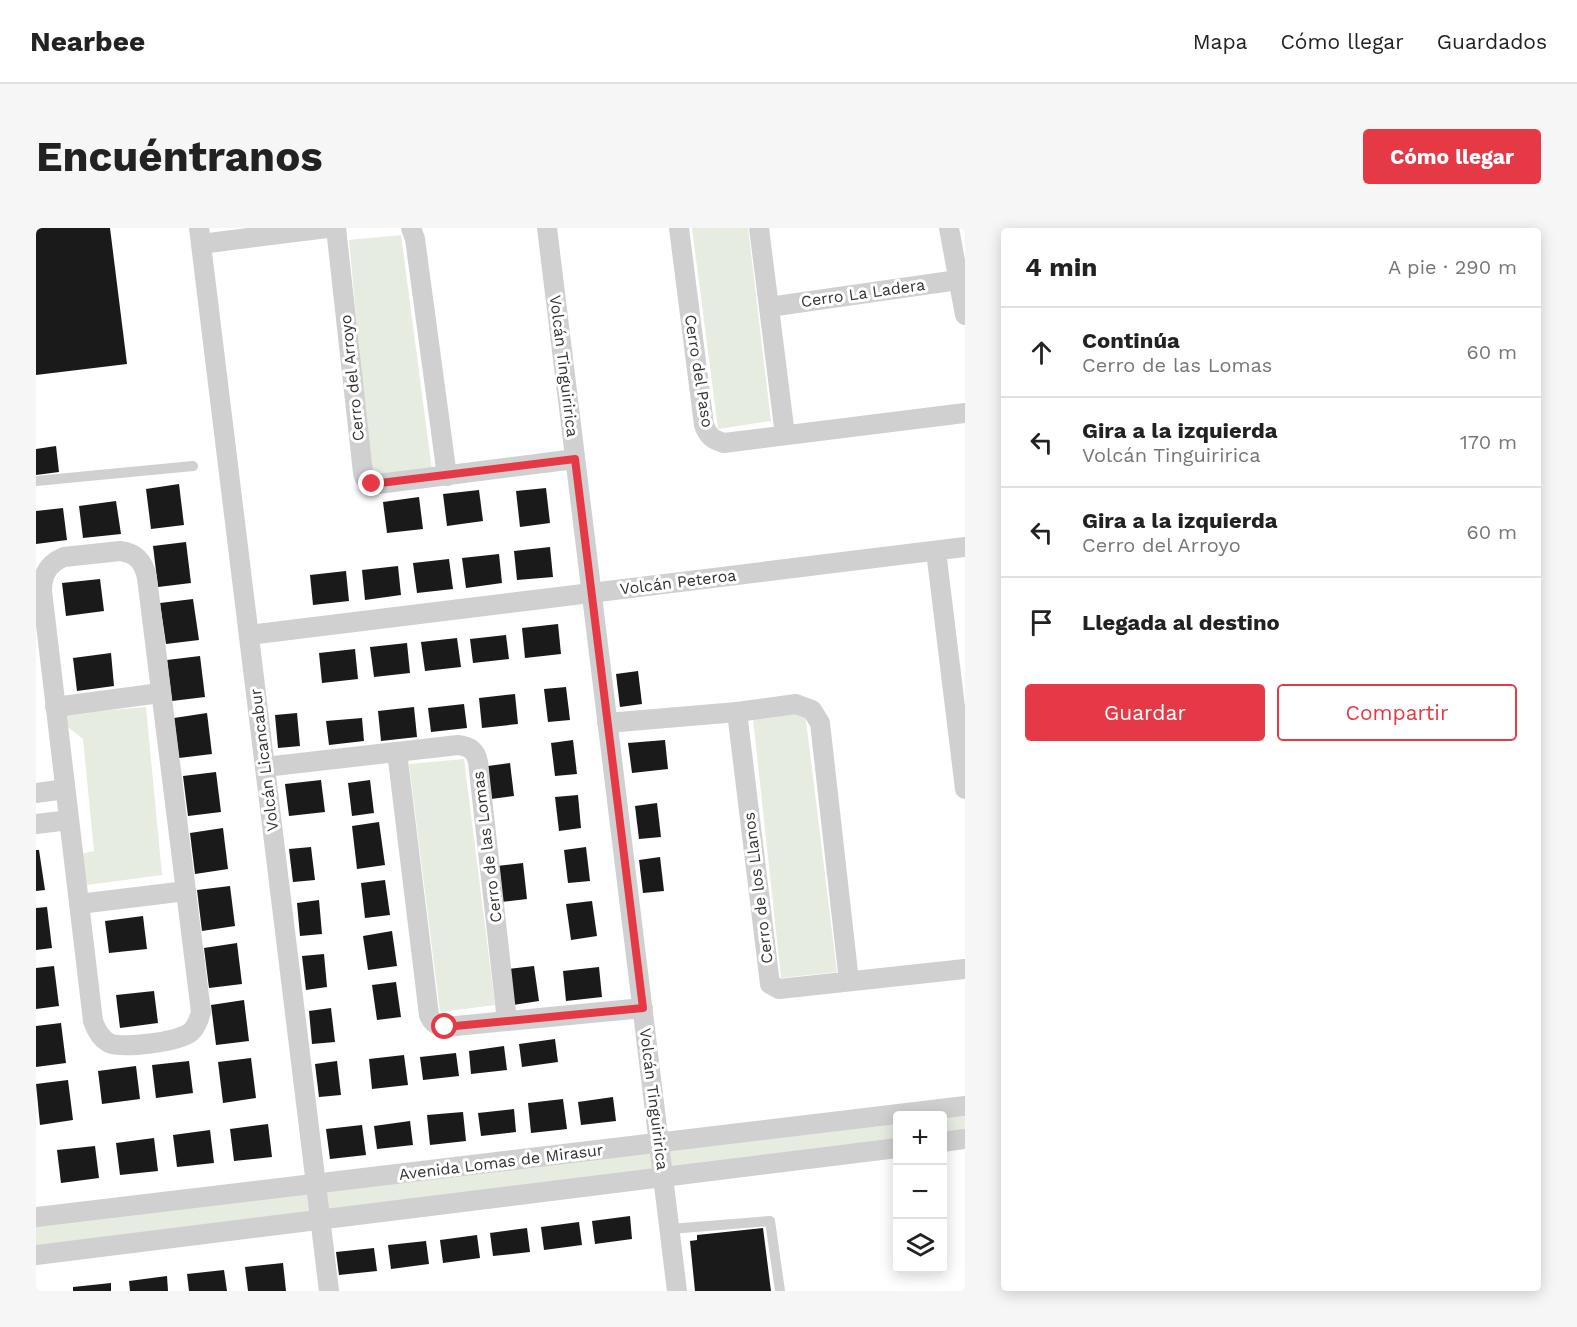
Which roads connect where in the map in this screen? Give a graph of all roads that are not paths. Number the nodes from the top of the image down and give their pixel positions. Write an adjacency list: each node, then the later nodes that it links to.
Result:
1 (327, 228): 8 (street)
2 (336, 228): 16 (street, Cerro del Arroyo)
3 (411, 228): 16 (street)
4 (547, 228): 14 (street, Volcán Tinguiririca)
5 (679, 228): 13 (street, Cerro del Paso)
6 (759, 228): 10 (street)
7 (949, 228): 9 (street)
8 (200, 236): 21 (street, Volcán Licancabur)
9 (958, 279): 10 (street, Cerro La Ladera); 11 (street)
10 (769, 307): 13 (street)
11 (965, 315)
12 (965, 413): 13 (street, Cerro del Paso)
13 (785, 435)
14 (575, 459): 16 (street, Cerro del Arroyo); 20 (street, Volcán Tinguiririca)
15 (193, 466): 17 (lane)
16 (447, 476)
17 (36, 481)
18 (965, 547): 19 (street, Volcán Peteroa)
19 (936, 550): 20 (street, Volcán Peteroa); 22 (street)
20 (592, 593): 21 (street, Volcán Peteroa); 26 (street, Volcán Tinguiririca)
21 (249, 635): 28 (street, Volcán Licancabur)
22 (958, 683): 30 (street)
23 (160, 693): 24 (street); 24 (street); 34 (street)
24 (55, 706): 29 (street)
25 (737, 711): 26 (street); 37 (street); 37 (street, Cerro de los Llanos)
26 (608, 723): 38 (street, Volcán Tinguiririca)
27 (397, 752): 28 (street, Cerro de las Lomas); 39 (street); 39 (street, Cerro de las Lomas)
28 (265, 766): 46 (street, Volcán Licancabur)
29 (65, 789): 31 (street); 32 (street)
30 (965, 789)
31 (36, 793)
32 (69, 820): 33 (street); 35 (street)
33 (36, 824)
34 (186, 891): 35 (street); 35 (street)
35 (79, 904)
36 (965, 969): 37 (street, Cerro de los Llanos)
37 (849, 981)
38 (643, 1008): 39 (street); 43 (street, Volcán Tinguiririca)
39 (507, 1021)
40 (965, 1106): 43 (street, Avenida Lomas de Mirasur)
41 (965, 1139): 42 (street)
42 (947, 1141)
43 (659, 1143): 45 (street, Volcán Tinguiririca); 46 (street, Avenida Lomas de Mirasur)
44 (893, 1148): 45 (street, Avenida Lomas de Mirasur)
45 (663, 1177): 48 (street, Avenida Lomas de Mirasur); 49 (street, Volcán Tinguiririca)
46 (316, 1185): 47 (street, Avenida Lomas de Mirasur); 48 (street, Volcán Licancabur)
47 (36, 1217)
48 (320, 1219): 50 (street, Avenida Lomas de Mirasur); 51 (street, Volcán Licancabur)
49 (670, 1229): 52 (street, Volcán Tinguiririca); 53 (lane)
50 (36, 1255)
51 (329, 1291)
52 (677, 1291)
53 (780, 1291)

